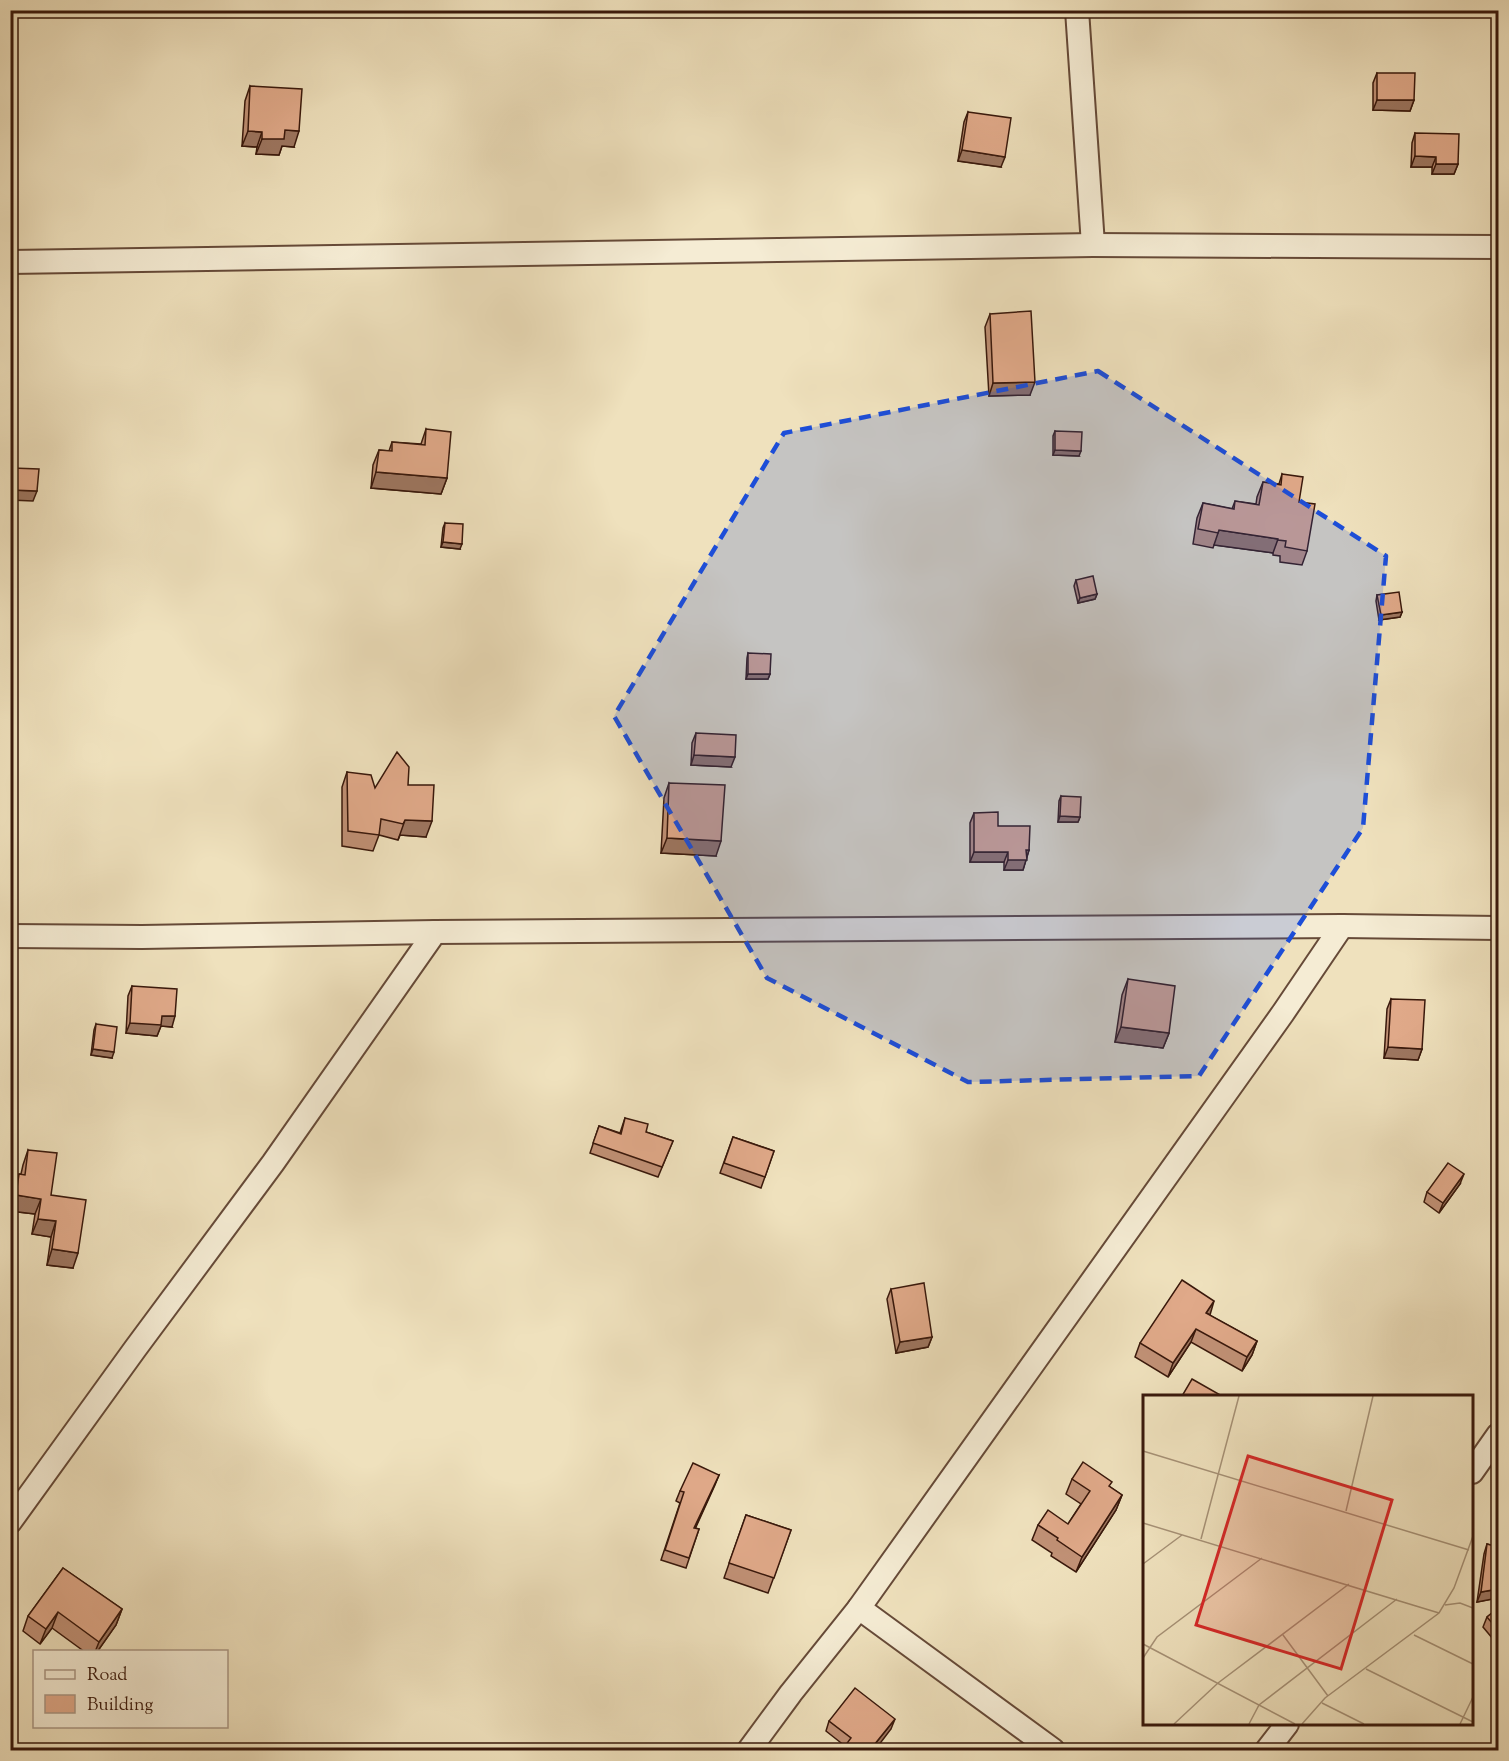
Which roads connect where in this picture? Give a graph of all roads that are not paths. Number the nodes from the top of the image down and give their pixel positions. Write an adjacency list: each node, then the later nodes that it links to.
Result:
1 (1077, 10): 2 (street)
2 (1093, 245): 3 (street); 4 (street)
3 (1498, 248)
4 (10, 262)
5 (1342, 926): 6 (street); 7 (street); 12 (street)
6 (1498, 928)
7 (435, 932): 8 (street); 11 (street)
8 (10, 936)
9 (1498, 1435): 10 (street)
10 (1473, 1471)
11 (10, 1522)
12 (859, 1608): 14 (street); 15 (street)
13 (1286, 1725): 16 (street)
14 (749, 1750)
15 (1053, 1750)
16 (1267, 1750)

